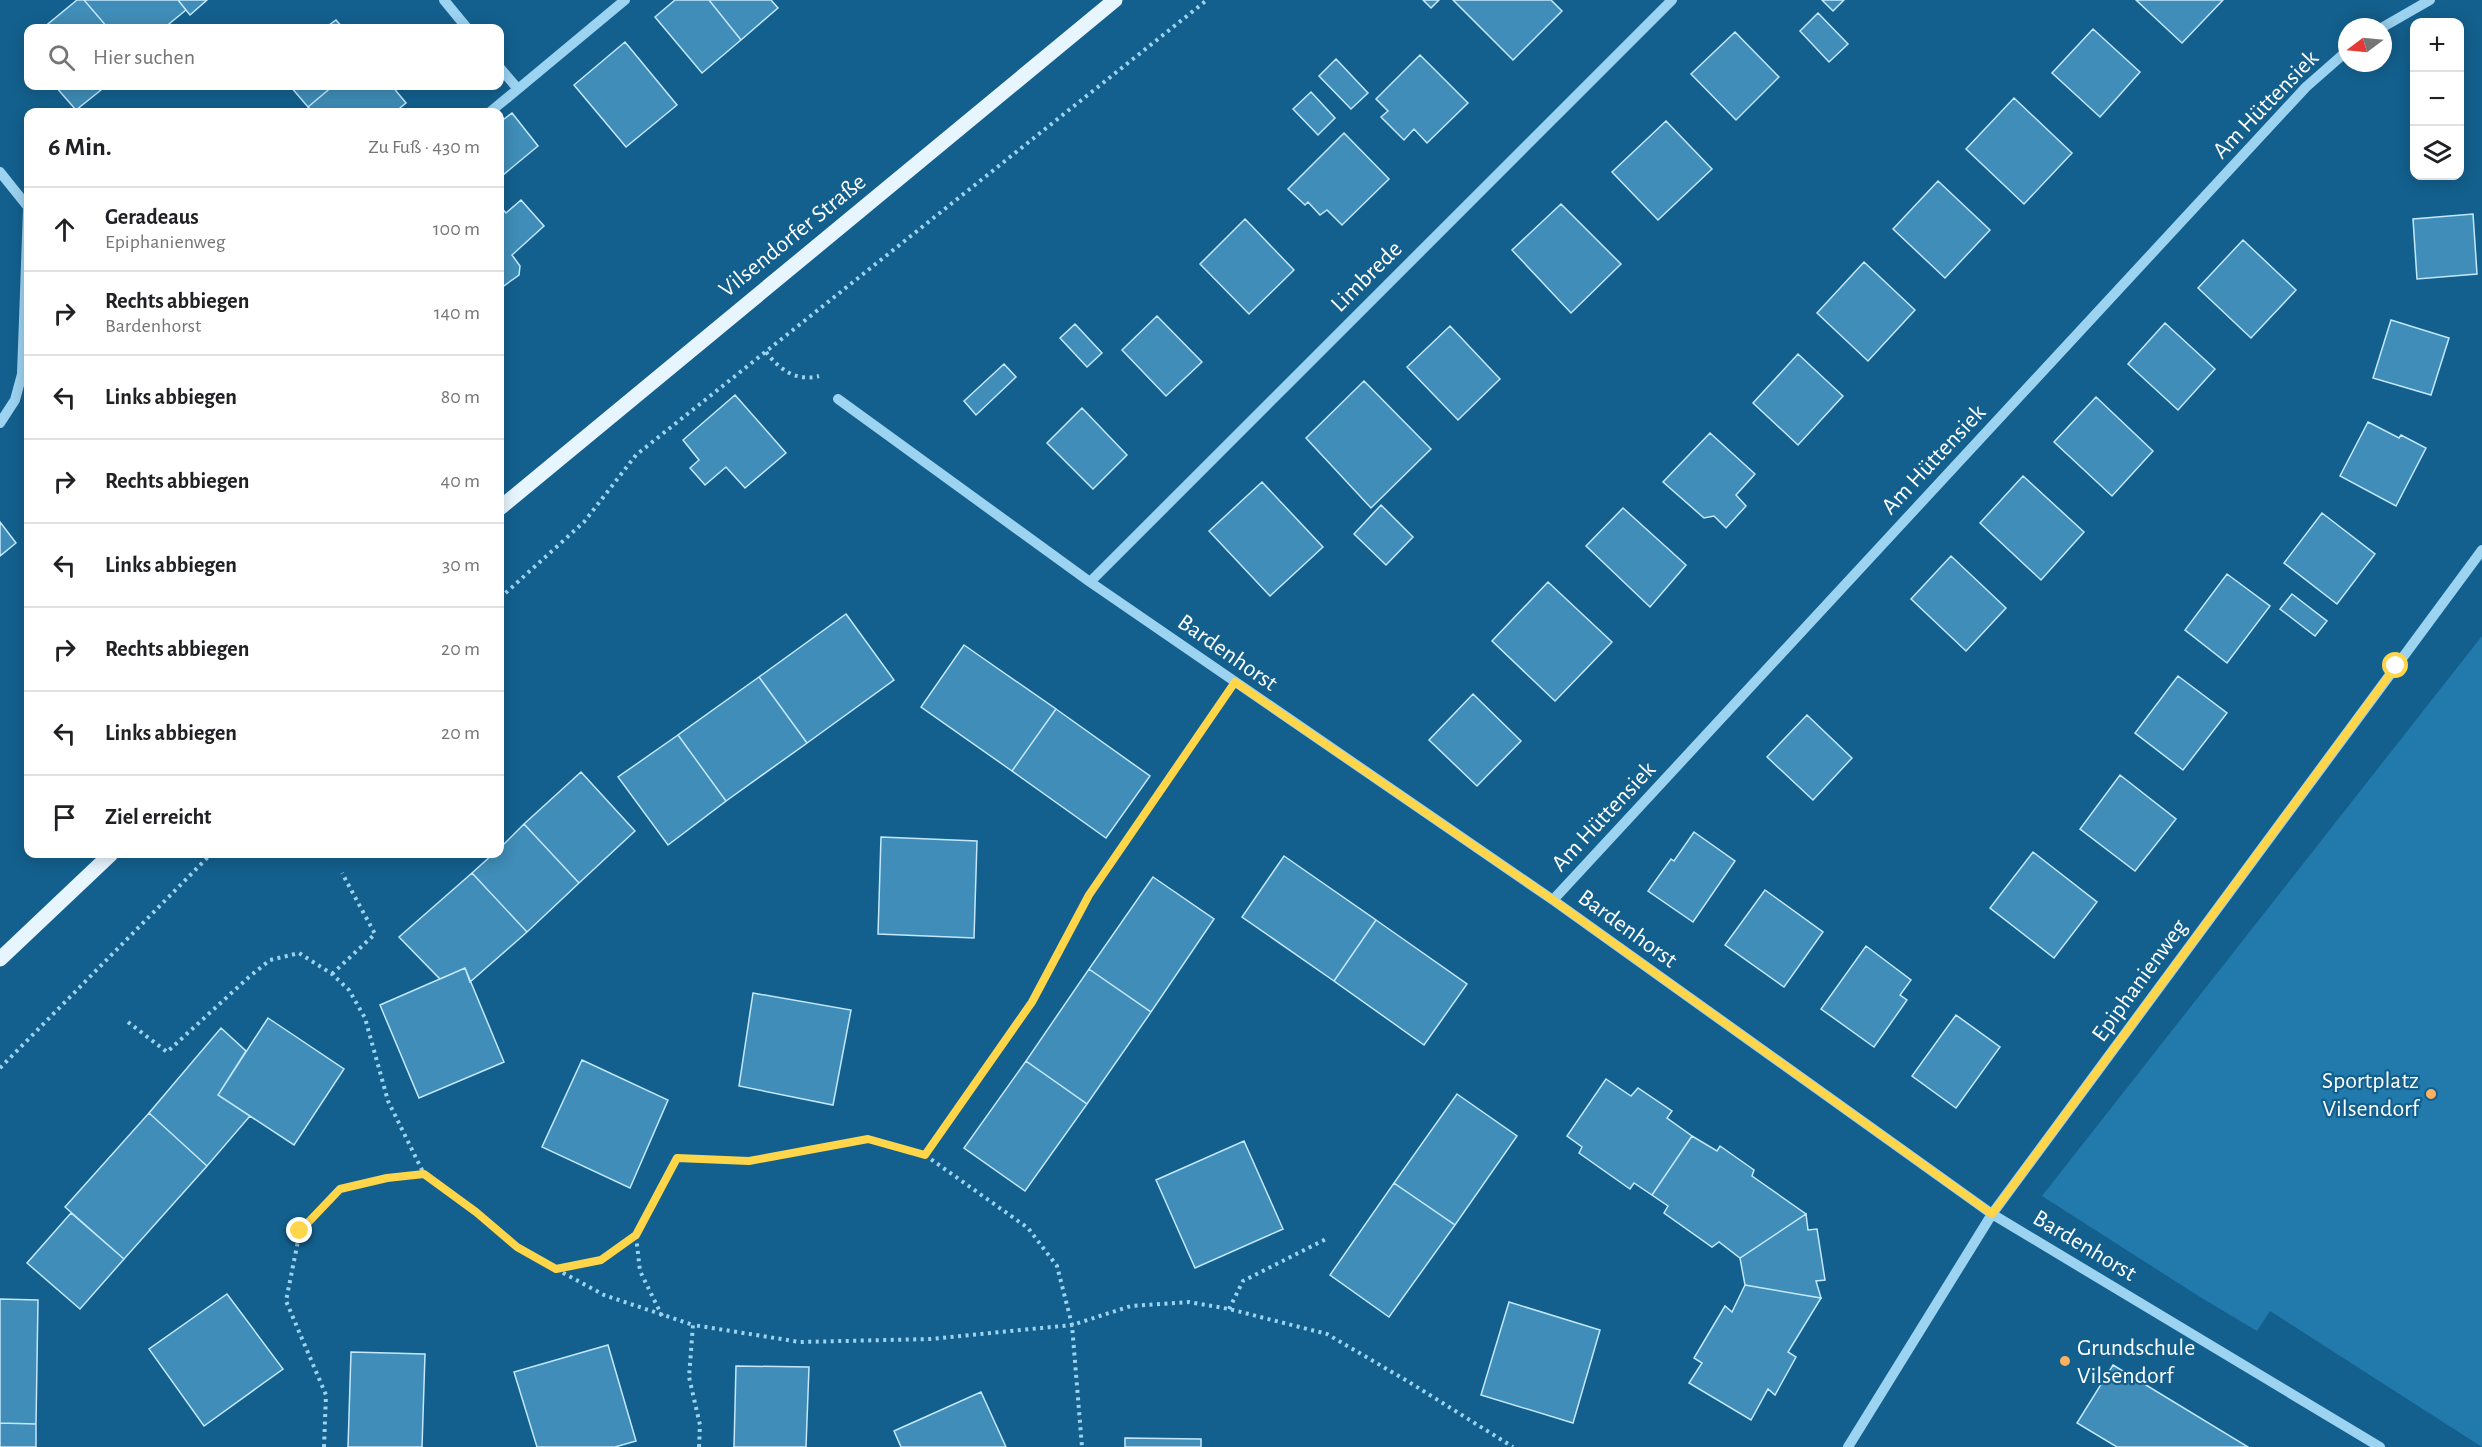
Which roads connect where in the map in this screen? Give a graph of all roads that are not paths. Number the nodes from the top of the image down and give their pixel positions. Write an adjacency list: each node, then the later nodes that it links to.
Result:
1 (444, 0): 7 (street)
2 (625, 0): 10 (street)
3 (1115, 0): 17 (main road, Vilsendorfer Straße)
4 (1672, 0): 19 (street, Limbrede)
5 (2430, 0): 6 (street)
6 (2392, 22)
7 (464, 24)
8 (2338, 59): 21 (street, Am Hüttensiek)
9 (504, 73): 10 (street)
10 (518, 89): 11 (street)
11 (495, 108)
12 (0, 172): 13 (street)
13 (24, 203)
14 (24, 319): 16 (street)
15 (838, 399): 19 (street, Bardenhorst)
16 (0, 423)
17 (504, 505)
18 (2482, 550): 23 (street, Epiphanienweg)
19 (1090, 582): 21 (street, Bardenhorst)
20 (107, 858): 22 (main road)
21 (1553, 900): 23 (street, Bardenhorst)
22 (0, 959)
23 (1992, 1214): 24 (street, Epiphanienweg); 25 (street, Bardenhorst)
24 (1848, 1447)
25 (2380, 1447)

